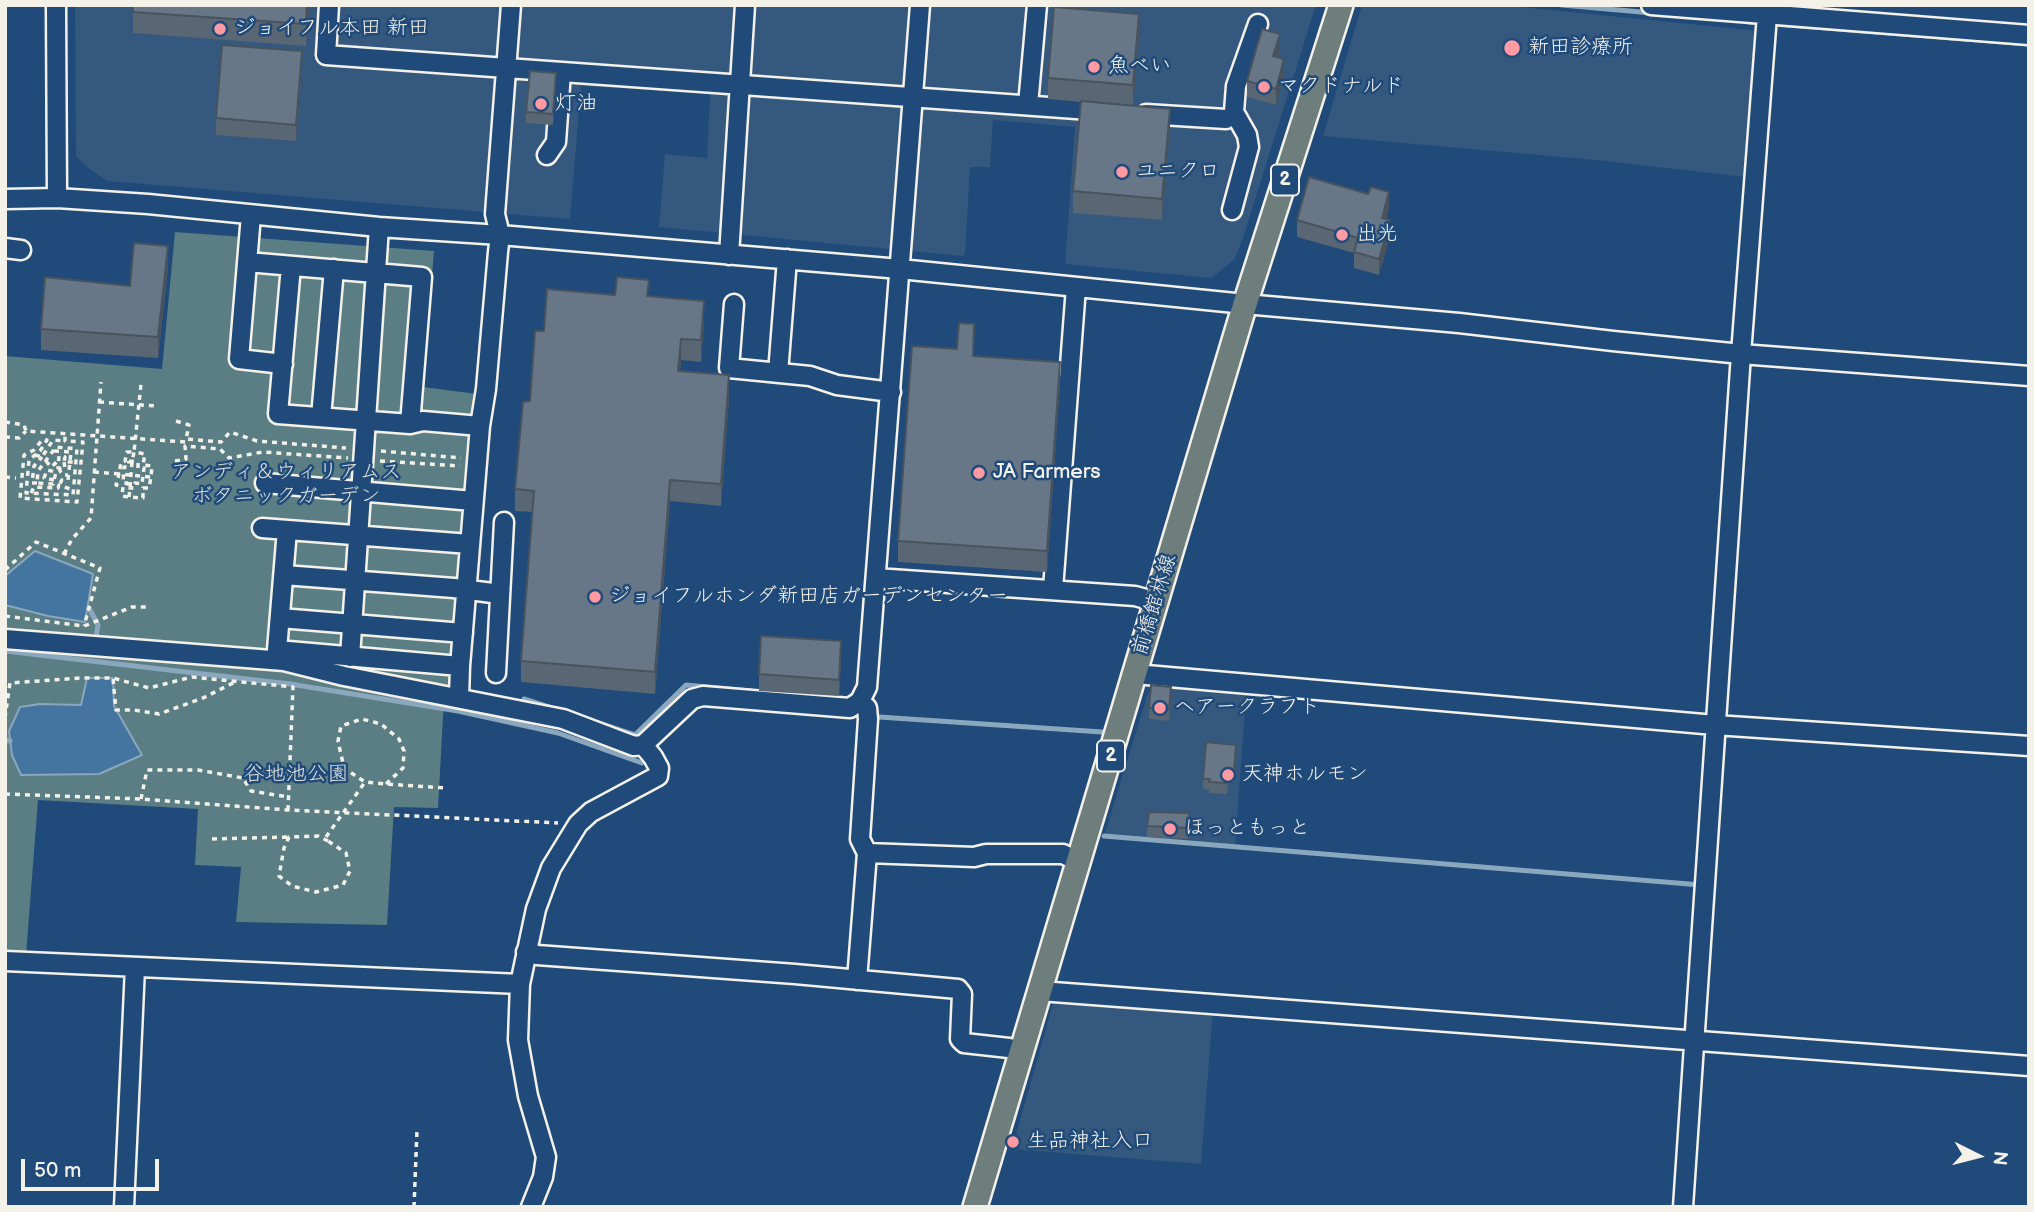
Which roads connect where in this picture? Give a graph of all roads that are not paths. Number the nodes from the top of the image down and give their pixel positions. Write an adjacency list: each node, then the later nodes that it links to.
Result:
1 (56, 5): 19 (street)
2 (329, 5): 12 (street)
3 (511, 5): 12 (street)
4 (745, 5): 14 (street)
5 (920, 5): 15 (street)
6 (1037, 5): 16 (street)
7 (1340, 5): 34 (main road, 前橋館林線 / 2)
8 (1651, 5): 9 (street)
9 (1767, 15): 11 (street); 35 (street)
10 (1258, 24): 21 (street)
11 (2029, 35)
12 (506, 68): 13 (street); 24 (street)
13 (561, 72): 14 (street); 18 (street)
14 (740, 85): 15 (street); 25 (street)
15 (913, 97): 16 (street); 30 (street)
16 (1028, 106): 17 (street)
17 (1226, 120)
18 (547, 155)
19 (57, 198): 20 (street); 22 (street)
20 (5, 199)
21 (1232, 210)
22 (251, 215): 23 (street); 27 (street)
23 (379, 227): 24 (street); 31 (street)
24 (500, 235): 25 (street); 43 (street)
25 (729, 255): 26 (street)
26 (787, 259): 30 (street); 37 (street)
27 (247, 262): 28 (street); 36 (street)
28 (290, 266): 29 (street); 36 (street)
29 (334, 269): 31 (street); 40 (street)
30 (900, 269): 32 (street); 39 (street)
31 (376, 273): 41 (street); 42 (street)
32 (1076, 287): 34 (street); 55 (street)
33 (734, 304): 37 (street)
34 (1245, 304): 35 (street); 58 (main road, 前橋館林線 / 2)
35 (1741, 354): 38 (street); 69 (street)
36 (283, 364): 40 (street)
37 (778, 373): 39 (street)
38 (2029, 376)
39 (891, 391): 53 (street)
40 (321, 417): 41 (street)
41 (367, 421): 42 (street); 45 (street)
42 (410, 424): 43 (street)
43 (480, 426): 46 (street)
44 (265, 483): 45 (street)
45 (362, 492): 46 (street); 50 (street)
46 (473, 501): 51 (street)
47 (504, 522): 57 (street)
48 (262, 528): 49 (street)
49 (287, 530): 50 (street); 52 (street)
50 (359, 536): 51 (street); 54 (street)
51 (470, 544): 56 (street)
52 (284, 575): 54 (street); 59 (street)
53 (876, 578): 55 (street); 68 (street)
54 (356, 580): 56 (street); 60 (street)
55 (1053, 589): 58 (street)
56 (467, 590): 57 (street); 61 (street)
57 (500, 594): 65 (street)
58 (1157, 602): 66 (main road, 前橋館林線 / 2)
59 (280, 618): 60 (street); 63 (street)
60 (353, 624): 61 (street); 63 (street)
61 (463, 633): 64 (street)
62 (5, 639): 67 (street)
63 (351, 657): 64 (street)
64 (460, 666): 67 (street)
65 (496, 673)
66 (1135, 674): 69 (street); 73 (main road, 前橋館林線 / 2)
67 (459, 698): 70 (street)
68 (860, 701): 70 (street); 72 (street)
69 (1716, 725): 71 (street); 80 (street)
70 (643, 745): 74 (street)
71 (2029, 746)
72 (867, 853): 73 (street); 77 (street)
73 (1079, 862): 79 (main road, 前橋館林線 / 2)
74 (526, 952): 77 (street); 78 (street)
75 (5, 961): 76 (street)
76 (135, 967): 78 (street); 83 (street)
77 (857, 980): 81 (street)
78 (520, 984): 84 (street)
79 (1040, 991): 80 (street); 81 (main road, 前橋館林線 / 2)
80 (1694, 1040): 82 (street); 86 (street)
81 (1021, 1054): 85 (main road, 前橋館林線 / 2)
82 (2029, 1066)
83 (124, 1207)
84 (531, 1207)
85 (975, 1207)
86 (1683, 1207)

